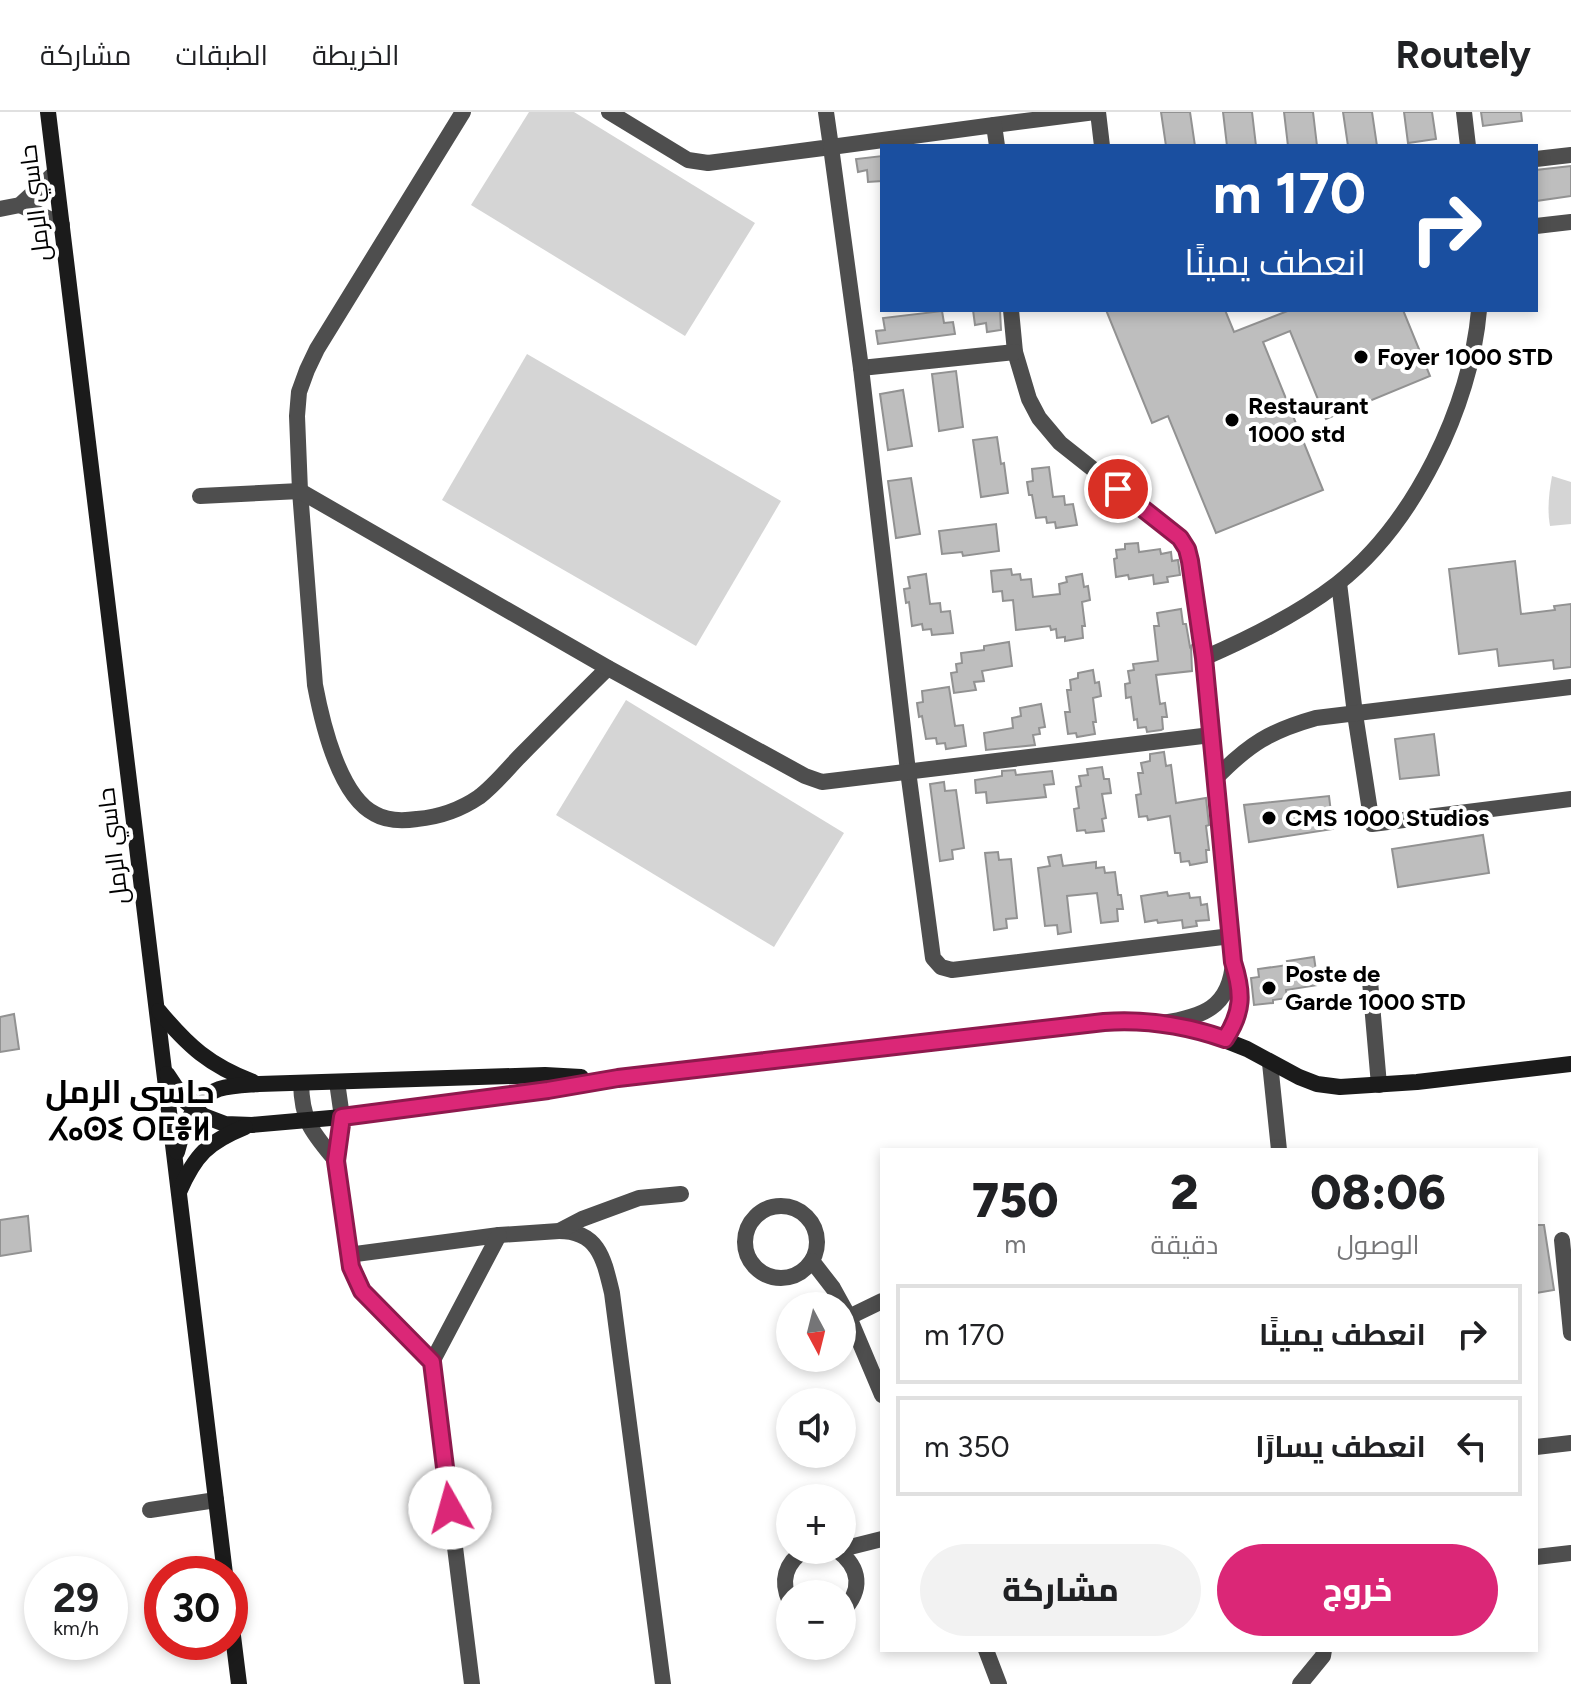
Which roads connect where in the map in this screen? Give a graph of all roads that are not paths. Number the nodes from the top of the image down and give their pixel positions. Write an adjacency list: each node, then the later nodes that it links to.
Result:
1 (48, 112): 14 (street, حاسي الرمل)
2 (463, 112): 24 (street)
3 (609, 112): 11 (street)
4 (826, 112): 11 (street)
5 (1096, 112): 7 (street); 9 (street)
6 (1464, 112): 10 (street)
7 (994, 125): 8 (street); 11 (street)
8 (997, 144)
9 (1102, 144)
10 (1468, 144)
11 (831, 147): 23 (street)
12 (1571, 155): 13 (street)
13 (1538, 159)
14 (55, 173): 15 (street); 18 (street, حاسي الرمل)
15 (20, 205): 16 (street); 18 (street)
16 (0, 209)
17 (1571, 222): 19 (street)
18 (62, 225): 38 (street, حاسي الرمل)
19 (1538, 226)
20 (1011, 312): 22 (street)
21 (1479, 312): 26 (street)
22 (1015, 352): 23 (street); 27 (street)
23 (861, 368): 32 (street)
24 (300, 491): 25 (street); 28 (street); 28 (street)
25 (200, 496)
26 (1339, 583): 27 (street); 30 (street)
27 (1204, 658): 31 (street)
28 (608, 668): 32 (street)
29 (1571, 687): 30 (street)
30 (1355, 714): 33 (street); 34 (street)
31 (1211, 735): 32 (street); 33 (street)
32 (908, 771): 35 (street)
33 (1216, 778): 35 (street)
34 (1571, 799)
35 (1231, 936): 36 (street)
36 (1233, 962): 39 (street); 40 (street)
37 (1370, 981): 48 (street)
38 (158, 1009): 43 (street, حاسي الرمل); 47 (street)
39 (1160, 1023): 40 (street); 44 (street)
40 (1225, 1039): 41 (street)
41 (1270, 1063): 48 (street); 53 (street)
42 (1571, 1064): 48 (street)
43 (165, 1069): 49 (street); 54 (street, حاسي الرمل)
44 (618, 1078): 45 (street); 50 (street)
45 (337, 1082): 46 (street); 50 (street)
46 (301, 1083): 47 (street); 51 (street)
47 (259, 1084): 49 (street)
48 (1379, 1085)
49 (194, 1110): 52 (street); 54 (street)
50 (342, 1117): 51 (street); 55 (street)
51 (306, 1120): 52 (street); 55 (street)
52 (252, 1125): 56 (street)
53 (1279, 1148)
54 (175, 1161): 56 (street, حاسي الرمل)
55 (336, 1161): 61 (street)
56 (179, 1194): 72 (street, حاسي الرمل)
57 (681, 1194): 58 (street)
58 (559, 1231): 59 (street); 86 (street)
59 (499, 1235): 61 (street); 68 (street)
60 (1562, 1240): 66 (street)
61 (348, 1255): 68 (street)
62 (812, 1261): 62 (street); 63 (street)
63 (835, 1292)
64 (880, 1302): 65 (street)
65 (856, 1314)
66 (1571, 1333)
67 (856, 1334): 69 (street)
68 (432, 1362): 85 (street)
69 (880, 1390)
70 (1571, 1443): 71 (street)
71 (1538, 1447)
72 (216, 1500): 73 (street); 77 (street, حاسي الرمل)
73 (150, 1510)
74 (880, 1539): 75 (street)
75 (856, 1545)
76 (1571, 1553): 78 (street)
77 (223, 1556)
78 (1538, 1557)
79 (852, 1564): 80 (street)
80 (856, 1591)
81 (987, 1652): 87 (street)
82 (1324, 1652): 88 (street)
83 (236, 1660): 84 (street)
84 (239, 1684)
85 (472, 1684)
86 (663, 1684)
87 (999, 1684)
88 (1300, 1684)

